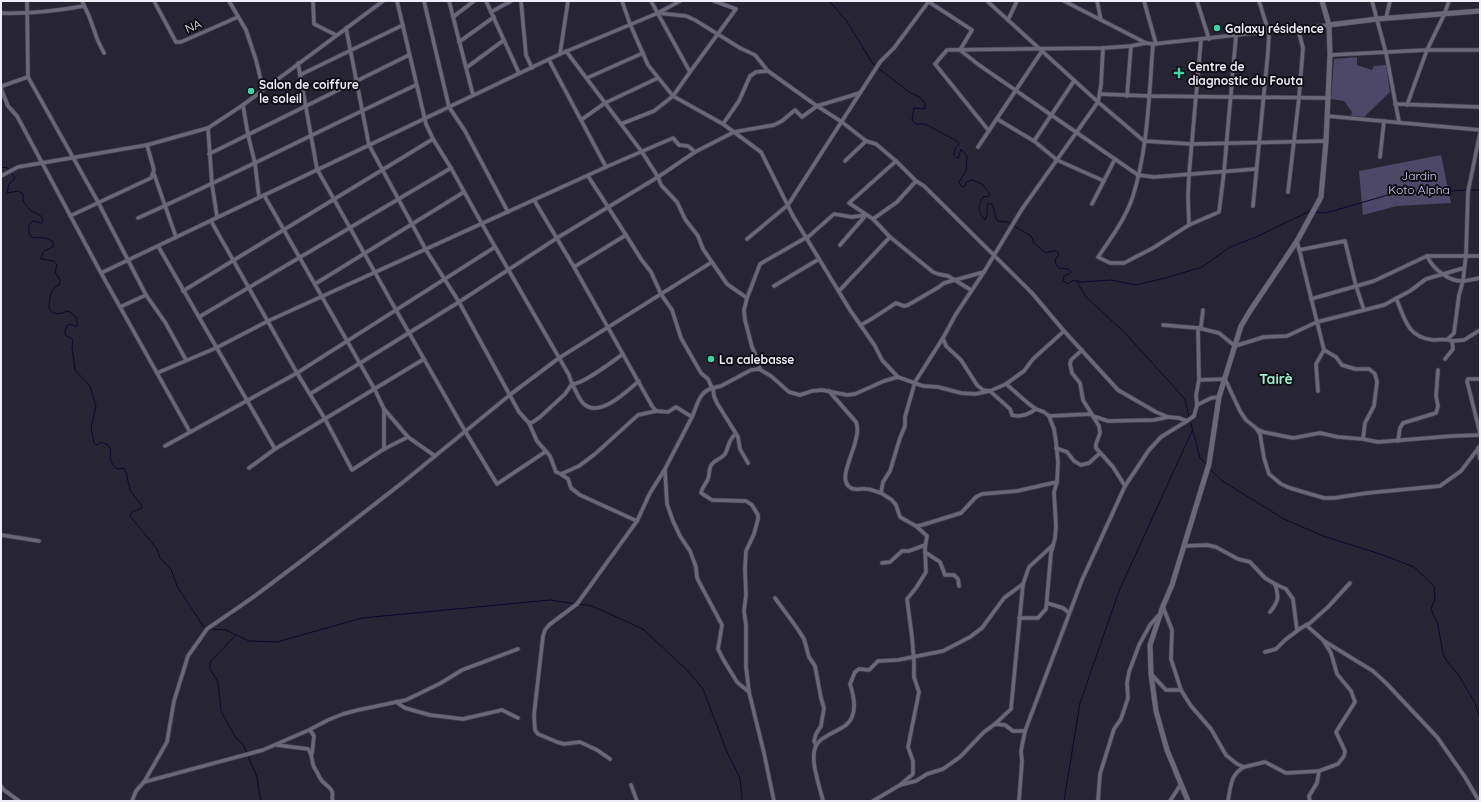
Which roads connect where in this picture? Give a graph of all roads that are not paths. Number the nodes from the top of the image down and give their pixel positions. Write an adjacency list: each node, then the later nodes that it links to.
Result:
1 (27, 1): 37 (street)
2 (82, 1): 32 (street)
3 (154, 1): 39 (street, NA)
4 (228, 1): 39 (street)
5 (313, 1): 53 (street)
6 (383, 1): 49 (street)
7 (398, 1): 47 (street)
8 (424, 1): 109 (street)
9 (449, 1): 40 (street)
10 (474, 1): 40 (street)
11 (486, 1): 33 (street)
12 (511, 1): 33 (street)
13 (521, 1): 78 (street)
14 (568, 1): 72 (street)
15 (622, 1): 46 (street)
16 (651, 1): 36 (street)
17 (680, 1): 36 (street)
18 (714, 1): 52 (street)
19 (929, 1): 64 (street); 91 (street)
20 (987, 1): 44 (street)
21 (1017, 1): 44 (street)
22 (1064, 1): 45 (street)
23 (1097, 1): 45 (street)
24 (1144, 1): 60 (street)
25 (1197, 1): 55 (street)
26 (1259, 1): 51 (street)
27 (1322, 1): 48 (street)
28 (1372, 1): 42 (street)
29 (1390, 1): 43 (street)
30 (1449, 1): 38 (street)
31 (1480, 5): 34 (street)
32 (84, 6): 37 (street); 69 (street)
33 (491, 12): 41 (street)
34 (1479, 12): 38 (street)
35 (1, 13): 37 (street)
36 (658, 13): 46 (street); 52 (street); 80 (street)
37 (27, 14): 83 (street)
38 (1444, 15): 43 (street); 66 (street)
39 (238, 17): 89 (street)
40 (453, 17): 58 (street)
41 (494, 17): 56 (street); 58 (street)
42 (1377, 18): 43 (street); 48 (street); 71 (street)
43 (1386, 18)
44 (1008, 20): 65 (street)
45 (1101, 20): 59 (street)
46 (630, 24): 68 (street); 70 (street)
47 (403, 25): 63 (street); 73 (street)
48 (1329, 26): 50 (street); 74 (street)
49 (346, 28): 53 (street); 63 (street)
50 (1298, 29): 51 (street); 100 (street)
51 (1268, 33): 54 (street); 99 (street)
52 (718, 34): 79 (street); 80 (street)
53 (336, 35): 76 (street)
54 (1236, 36): 55 (street); 98 (street)
55 (1209, 39): 57 (street)
56 (504, 40): 77 (street); 81 (street)
57 (1201, 40): 60 (street); 97 (street)
58 (459, 42): 77 (street)
59 (1146, 43): 60 (street); 61 (street)
60 (1155, 44): 96 (street)
61 (1131, 46): 62 (street); 95 (street)
62 (1103, 48): 65 (street); 92 (street)
63 (350, 50): 82 (street); 86 (street)
64 (960, 50): 65 (street); 90 (street); 123 (street)
65 (1041, 50): 87 (street); 90 (street)
66 (1427, 50): 67 (street); 71 (street); 106 (street)
67 (1480, 50)
68 (566, 51): 72 (street); 84 (street)
69 (104, 53)
70 (643, 53): 84 (street); 85 (street)
71 (1386, 53): 74 (street); 104 (street)
72 (560, 54): 75 (street)
73 (409, 55): 86 (street); 88 (street)
74 (1330, 55): 101 (street)
75 (549, 60): 78 (street); 116 (street)
76 (298, 64): 82 (street); 89 (street)
77 (466, 68): 93 (street)
78 (532, 68): 81 (street)
79 (768, 71): 108 (street); 121 (street)
80 (690, 72): 94 (street)
81 (519, 73): 93 (street)
82 (300, 75): 107 (street)
83 (28, 77): 145 (street); 150 (street)
84 (586, 78): 103 (street)
85 (658, 78): 94 (street); 103 (street)
86 (357, 81): 107 (street); 111 (street)
87 (1074, 81): 102 (street); 112 (street)
88 (416, 85): 111 (street); 114 (street)
89 (263, 89): 105 (street)
90 (1015, 90): 112 (street); 115 (street)
91 (860, 93): 108 (street); 118 (street)
92 (1100, 94): 95 (street); 102 (street)
93 (473, 95): 109 (street)
94 (673, 96): 120 (street); 121 (street)
95 (1127, 96): 96 (street)
96 (1149, 96): 97 (street); 132 (street)
97 (1197, 97): 98 (street); 137 (street)
98 (1231, 97): 99 (street); 136 (street)
99 (1264, 98): 100 (street); 134 (street)
100 (1299, 98): 101 (street); 135 (street)
101 (1327, 98): 113 (street)
102 (1098, 102): 126 (street); 132 (street)
103 (605, 103): 116 (street); 120 (street)
104 (1395, 104): 106 (street); 119 (street)
105 (243, 105): 122 (street); 127 (street)
106 (1407, 105): 110 (street)
107 (306, 106): 127 (street); 128 (street)
108 (817, 106): 118 (street); 125 (street)
109 (449, 107): 114 (street); 180 (street)
110 (1480, 107)
111 (362, 111): 128 (street); 139 (street)
112 (1051, 115): 126 (street); 131 (street)
113 (1327, 116): 117 (street); 133 (street)
114 (424, 118): 129 (street); 139 (street)
115 (997, 119): 123 (street); 131 (street)
116 (581, 120): 152 (street)
117 (1384, 121): 119 (street); 144 (street)
118 (842, 122): 130 (street); 176 (street)
119 (1399, 122): 124 (street)
120 (621, 124): 141 (street)
121 (723, 124): 125 (street)
122 (208, 128): 138 (street); 143 (street)
123 (988, 131): 140 (street)
124 (1480, 131): 205 (street)
125 (734, 132): 142 (street); 176 (street)
126 (1076, 132): 146 (street); 147 (street)
127 (248, 135): 143 (street); 151 (street)
128 (311, 135): 151 (street); 154 (street)
129 (433, 139): 153 (street); 156 (street)
130 (866, 141): 148 (street); 149 (street)
131 (1034, 141): 147 (street)
132 (1144, 141): 137 (street); 160 (street)
133 (1326, 141): 135 (street); 198 (street)
134 (1259, 142): 135 (street); 136 (street); 155 (street)
135 (1293, 142): 168 (street)
136 (1227, 143): 137 (street); 157 (street)
137 (1192, 144): 161 (street)
138 (147, 145): 145 (street); 158 (street)
139 (369, 145): 154 (street); 156 (street)
140 (978, 147)
141 (642, 152): 142 (street); 152 (street); 163 (street)
142 (695, 152): 163 (street)
143 (209, 154): 166 (street)
144 (1380, 157)
145 (73, 158): 150 (street); 174 (street)
146 (1115, 158): 160 (street); 165 (street)
147 (1057, 160): 165 (street); 206 (street)
148 (845, 161)
149 (896, 161): 164 (street); 181 (street)
150 (41, 163): 159 (street); 182 (street)
151 (255, 163): 166 (street); 170 (street)
152 (606, 167): 162 (street)
153 (451, 168): 167 (street); 172 (street)
154 (317, 169): 169 (street); 171 (street)
155 (1256, 169): 157 (street); 178 (street)
156 (383, 170): 171 (street); 172 (street)
157 (1224, 172): 161 (street); 189 (street)
158 (154, 174): 174 (street); 177 (street)
159 (3, 175)
160 (1138, 175): 161 (street); 189 (street)
161 (1189, 175): 189 (street)
162 (588, 176): 173 (street); 179 (street)
163 (658, 177): 179 (street); 213 (street)
164 (916, 181): 185 (street); 206 (street)
165 (1104, 181): 175 (street)
166 (212, 184): 177 (street); 184 (street)
167 (464, 192): 187 (street); 188 (street)
168 (1288, 192)
169 (264, 195): 170 (street); 191 (street)
170 (259, 198): 184 (street)
171 (334, 199): 190 (street); 191 (street)
172 (398, 199): 187 (street); 190 (street)
173 (534, 200): 180 (street); 195 (street)
174 (98, 202): 182 (street); 211 (street)
175 (1092, 204)
176 (788, 205): 196 (street); 197 (street)
177 (164, 206): 183 (street); 193 (street)
178 (1253, 206)
179 (609, 208): 192 (street); 195 (street)
180 (508, 212): 188 (street)
181 (866, 215): 185 (street); 196 (street); 199 (street)
182 (70, 216): 218 (street)
183 (138, 218)
184 (217, 218): 186 (street)
185 (873, 219): 194 (street)
186 (211, 221): 193 (street); 212 (street)
187 (412, 224): 202 (street); 204 (street)
188 (482, 224): 201 (street); 202 (street)
189 (1189, 225)
190 (350, 228): 204 (street); 209 (street)
191 (284, 230): 209 (street); 212 (street)
192 (626, 235): 214 (street); 232 (street)
193 (176, 237): 200 (street)
194 (890, 237): 223 (street); 229 (street)
195 (557, 238): 214 (street); 216 (street)
196 (807, 238): 210 (street); 235 (street)
197 (747, 239)
198 (1297, 241): 203 (street); 256 (street)
199 (840, 245)
200 (158, 246): 211 (street); 231 (street)
201 (495, 247): 216 (street); 222 (street)
202 (426, 250): 219 (street); 222 (street)
203 (1299, 250): 227 (street); 237 (street)
204 (364, 254): 219 (street); 225 (street)
205 (1466, 255): 207 (street); 208 (street); 215 (street)
206 (993, 256): 217 (street); 251 (street)
207 (1427, 256): 220 (street); 227 (street)
208 (1480, 256)
209 (300, 258): 225 (street); 228 (street)
210 (819, 259): 226 (street); 229 (street)
211 (129, 261): 218 (street); 233 (street)
212 (234, 261): 228 (street); 231 (street)
213 (712, 262): 232 (street); 235 (street)
214 (574, 267): 248 (street)
215 (1464, 268): 220 (street); 224 (street)
216 (508, 270): 238 (street); 261 (street)
217 (984, 272): 223 (street); 230 (street)
218 (101, 273): 239 (street)
219 (374, 273): 234 (street); 240 (street)
220 (1442, 274): 224 (street); 236 (street)
221 (1480, 278): 224 (street)
222 (445, 279): 238 (street); 240 (street)
223 (954, 280): 230 (street); 246 (street)
224 (1463, 281): 254 (street)
225 (315, 284): 234 (street)
226 (774, 286)
227 (1356, 286): 237 (street); 242 (street)
228 (249, 288): 243 (street); 244 (street)
229 (839, 290): 246 (street)
230 (971, 290): 253 (street)
231 (183, 291): 243 (street)
232 (661, 294): 248 (street); 278 (street)
233 (146, 295): 239 (street); 264 (street)
234 (322, 297): 244 (street); 255 (street)
235 (747, 298): 266 (street)
236 (1396, 298): 242 (street); 254 (street)
237 (1310, 299): 245 (street)
238 (459, 302): 252 (street); 284 (street)
239 (120, 306): 268 (street)
240 (396, 310): 252 (street); 255 (street)
241 (1203, 310): 249 (street)
242 (1364, 310): 245 (street)
243 (199, 317): 257 (street)
244 (268, 322): 257 (street); 269 (street)
245 (1317, 322): 256 (street); 259 (street)
246 (860, 325): 270 (street)
247 (1163, 325): 249 (street)
248 (609, 328): 260 (street); 261 (street)
249 (1198, 328): 256 (street); 273 (street)
250 (1480, 330): 254 (street)
251 (1064, 331): 258 (street); 277 (street)
252 (409, 333): 262 (street); 265 (street)
253 (943, 338): 275 (street); 281 (street)
254 (1450, 340): 263 (street)
255 (347, 341): 265 (street); 269 (street)
256 (1235, 346): 271 (street)
257 (216, 348): 264 (street); 286 (street)
258 (1082, 350): 291 (street); 293 (street)
259 (1324, 350): 282 (street); 304 (street)
260 (623, 354): 274 (street); 276 (street)
261 (559, 358): 276 (street); 284 (street)
262 (424, 359): 279 (street); 300 (street)
263 (1445, 359)
264 (186, 360): 268 (street)
265 (360, 363): 279 (street); 283 (street)
266 (759, 370): 278 (street); 280 (street)
267 (1438, 370): 305 (street)
268 (157, 373): 299 (street)
269 (297, 373): 283 (street); 286 (street)
270 (898, 377): 275 (street); 280 (street)
271 (1225, 378): 273 (street); 285 (street); 298 (street)
272 (1480, 378): 302 (street)
273 (1199, 380): 287 (street)
274 (638, 381): 276 (street); 290 (street)
275 (915, 382): 281 (street); 321 (street)
276 (572, 384): 297 (street)
277 (1006, 384): 281 (street); 289 (street)
278 (713, 388): 294 (street); 301 (street)
279 (375, 390): 288 (street); 295 (street)
280 (828, 390): 321 (street)
281 (990, 391): 289 (street)
282 (1318, 391)
283 (310, 394): 295 (street)
284 (511, 394): 297 (street); 300 (street)
285 (1219, 397): 287 (street); 328 (street)
286 (247, 401): 299 (street); 309 (street)
287 (1197, 405): 296 (street)
288 (384, 409): 303 (street); 310 (street)
289 (1036, 409): 292 (street)
290 (656, 411): 294 (street); 318 (street)
291 (1092, 415): 292 (street); 293 (street); 312 (street)
292 (1049, 416): 308 (street)
293 (1168, 417): 296 (street)
294 (692, 418): 317 (street)
295 (325, 419): 309 (street); 310 (street)
296 (1187, 421): 320 (street)
297 (528, 423): 311 (street)
298 (1256, 428): 304 (street); 307 (street)
299 (190, 432): 306 (street)
300 (465, 432): 311 (street); 313 (street)
301 (736, 434): 315 (street); 350 (street)
302 (1480, 434): 305 (street)
303 (408, 437): 310 (street); 313 (street)
304 (1363, 439): 305 (street)
305 (1398, 440)
306 (165, 446)
307 (1479, 447): 314 (street)
308 (1056, 448): 312 (street); 319 (street)
309 (275, 449): 316 (street)
310 (384, 449)
311 (545, 452): 318 (street)
312 (1100, 453): 320 (street)
313 (435, 456): 362 (street)
314 (1480, 459)
315 (748, 463)
316 (249, 468)
317 (665, 469): 322 (street); 350 (street)
318 (561, 474): 322 (street)
319 (1057, 482): 323 (street); 327 (street)
320 (1125, 486): 339 (street)
321 (881, 493): 323 (street)
322 (637, 520): 359 (street)
323 (916, 526): 326 (street)
324 (1, 535): 325 (street)
325 (39, 541)
326 (925, 545): 329 (street); 330 (street)
327 (1053, 545): 332 (street); 336 (street)
328 (1184, 546): 333 (street); 337 (street)
329 (925, 552): 334 (street); 347 (street)
330 (882, 563)
331 (1350, 583): 342 (street)
332 (1022, 584): 341 (street); 347 (street)
333 (1274, 584): 338 (street); 343 (street)
334 (959, 586)
335 (775, 598): 357 (street)
336 (1046, 603): 339 (street); 341 (street)
337 (1162, 606): 340 (street); 349 (street)
338 (1270, 612)
339 (1069, 613): 355 (street)
340 (1160, 613): 348 (street); 375 (street)
341 (1020, 618): 353 (street)
342 (1306, 625): 343 (street); 344 (street)
343 (1297, 630): 346 (street)
344 (1323, 640): 361 (street); 380 (street)
345 (518, 649): 351 (street)
346 (1265, 652)
347 (914, 656): 357 (street); 365 (street)
348 (1151, 674): 349 (street); 363 (street)
349 (1181, 690): 360 (street)
350 (749, 692): 371 (street)
351 (396, 702): 352 (street); 354 (street)
352 (518, 718)
353 (995, 724): 355 (street); 365 (street)
354 (310, 730): 356 (street); 358 (street)
355 (1024, 731): 374 (street)
356 (276, 745): 358 (street); 362 (street)
357 (816, 745): 372 (street)
358 (312, 754): 369 (street)
359 (610, 759)
360 (1244, 767): 361 (street); 378 (street)
361 (1319, 771): 379 (street)
362 (144, 782): 368 (street)
363 (1181, 784): 376 (street); 377 (street)
364 (631, 785): 370 (street)
365 (900, 785): 373 (street)
366 (1, 786): 367 (street)
367 (19, 801)
368 (132, 801)
369 (333, 801)
370 (637, 801)
371 (774, 801)
372 (823, 801)
373 (873, 801)
374 (1019, 801)
375 (1098, 801)
376 (1170, 801)
377 (1188, 801)
378 (1228, 801)
379 (1310, 801)
380 (1479, 801)

